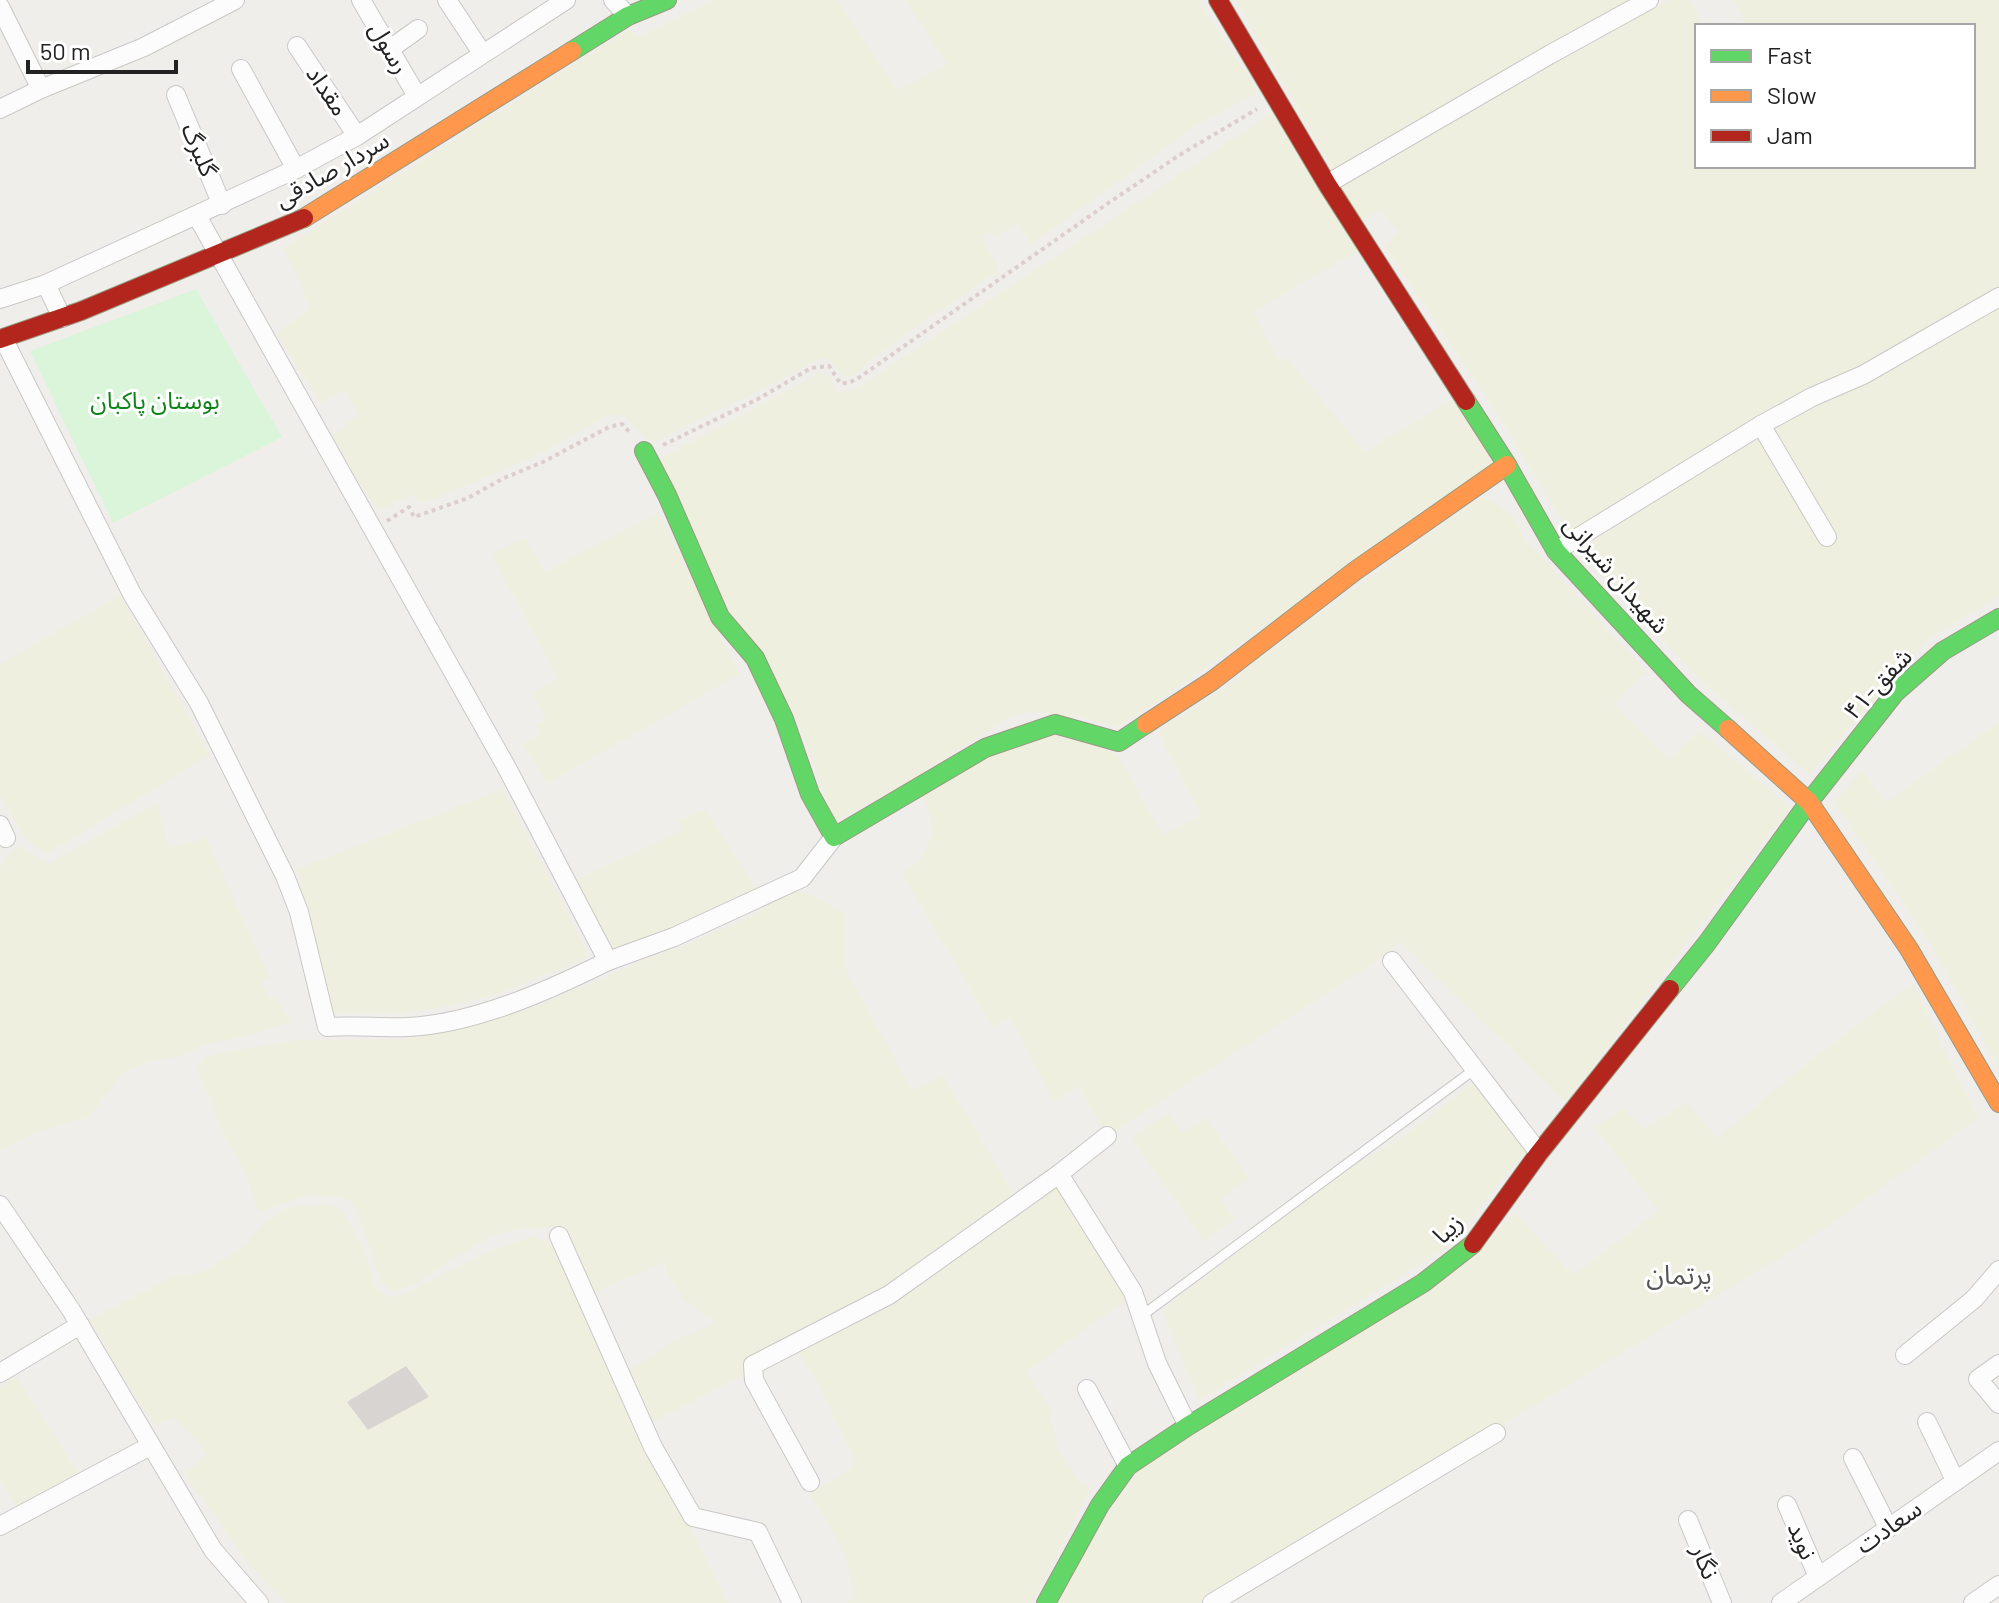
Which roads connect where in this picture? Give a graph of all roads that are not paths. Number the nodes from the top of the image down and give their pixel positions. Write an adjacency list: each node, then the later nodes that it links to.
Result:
1 (235, 0): 16 (street)
2 (361, 0): 13 (street, رسول)
3 (447, 0): 14 (street)
4 (566, 0): 14 (street)
5 (613, 0): 10 (street)
6 (667, 0): 10 (street, سردار صادقی)
7 (1218, 0): 22 (street, شهیدان شیرانی)
8 (1649, 0): 22 (street)
9 (0, 8): 16 (street)
10 (628, 16): 25 (street, سردار صادقی)
11 (418, 29): 13 (street)
12 (297, 46): 20 (street, مقداد)
13 (390, 49): 18 (street, رسول)
14 (482, 53): 18 (street)
15 (241, 69): 21 (street)
16 (41, 89): 19 (street)
17 (176, 95): 23 (street, گلبرگ)
18 (417, 96): 20 (street)
19 (0, 109)
20 (357, 136): 21 (street)
21 (296, 169): 23 (street)
22 (1327, 184): 33 (street, شهیدان شیرانی)
23 (222, 205): 24 (street)
24 (197, 216): 25 (street); 26 (street)
25 (218, 254): 29 (street, سردار صادقی); 39 (street)
26 (46, 284): 28 (street); 29 (street)
27 (1999, 297): 31 (street)
28 (0, 299)
29 (62, 318): 30 (street, سردار صادقی)
30 (2, 339): 39 (street)
31 (1761, 425): 34 (street); 35 (street)
32 (644, 451): 38 (street)
33 (1507, 465): 35 (street, شهیدان شیرانی); 38 (street)
34 (1827, 537)
35 (1556, 551): 37 (street, شهیدان شیرانی)
36 (1999, 618): 37 (street, شفق-۴۱)
37 (1809, 802): 42 (street, شهیدان شیرانی); 44 (street, زیبا)
38 (834, 837): 39 (street)
39 (608, 961)
40 (1392, 961): 41 (street)
41 (1476, 1069): 44 (street); 49 (lane)
42 (1999, 1103)
43 (1107, 1136): 45 (street)
44 (1539, 1153): 57 (street, زیبا)
45 (1059, 1174): 49 (street); 64 (street)
46 (0, 1205): 50 (street)
47 (559, 1236): 72 (street)
48 (1999, 1270): 51 (street)
49 (1140, 1317): 57 (street)
50 (80, 1325): 53 (street); 59 (street)
51 (1905, 1355)
52 (1999, 1364): 55 (street)
53 (0, 1373)
54 (1087, 1389): 62 (street)
55 (1999, 1404)
56 (1927, 1422): 63 (street)
57 (1188, 1426): 62 (street, زیبا)
58 (1496, 1433): 74 (street)
59 (150, 1446): 67 (street); 71 (street)
60 (1999, 1451): 63 (street, سعادت)
61 (1853, 1458): 68 (street)
62 (1128, 1466): 73 (street, زیبا)
63 (1955, 1480): 68 (street, سعادت)
64 (810, 1482)
65 (1787, 1505): 69 (street, نوید)
66 (1688, 1520): 75 (street, نگار)
67 (0, 1526)
68 (1888, 1527): 69 (street, سعادت)
69 (1818, 1577): 76 (street, سعادت)
70 (1999, 1585): 77 (street)
71 (259, 1603)
72 (792, 1603)
73 (1046, 1603)
74 (1212, 1603)
75 (1722, 1603)
76 (1781, 1603)
77 (1973, 1603)

